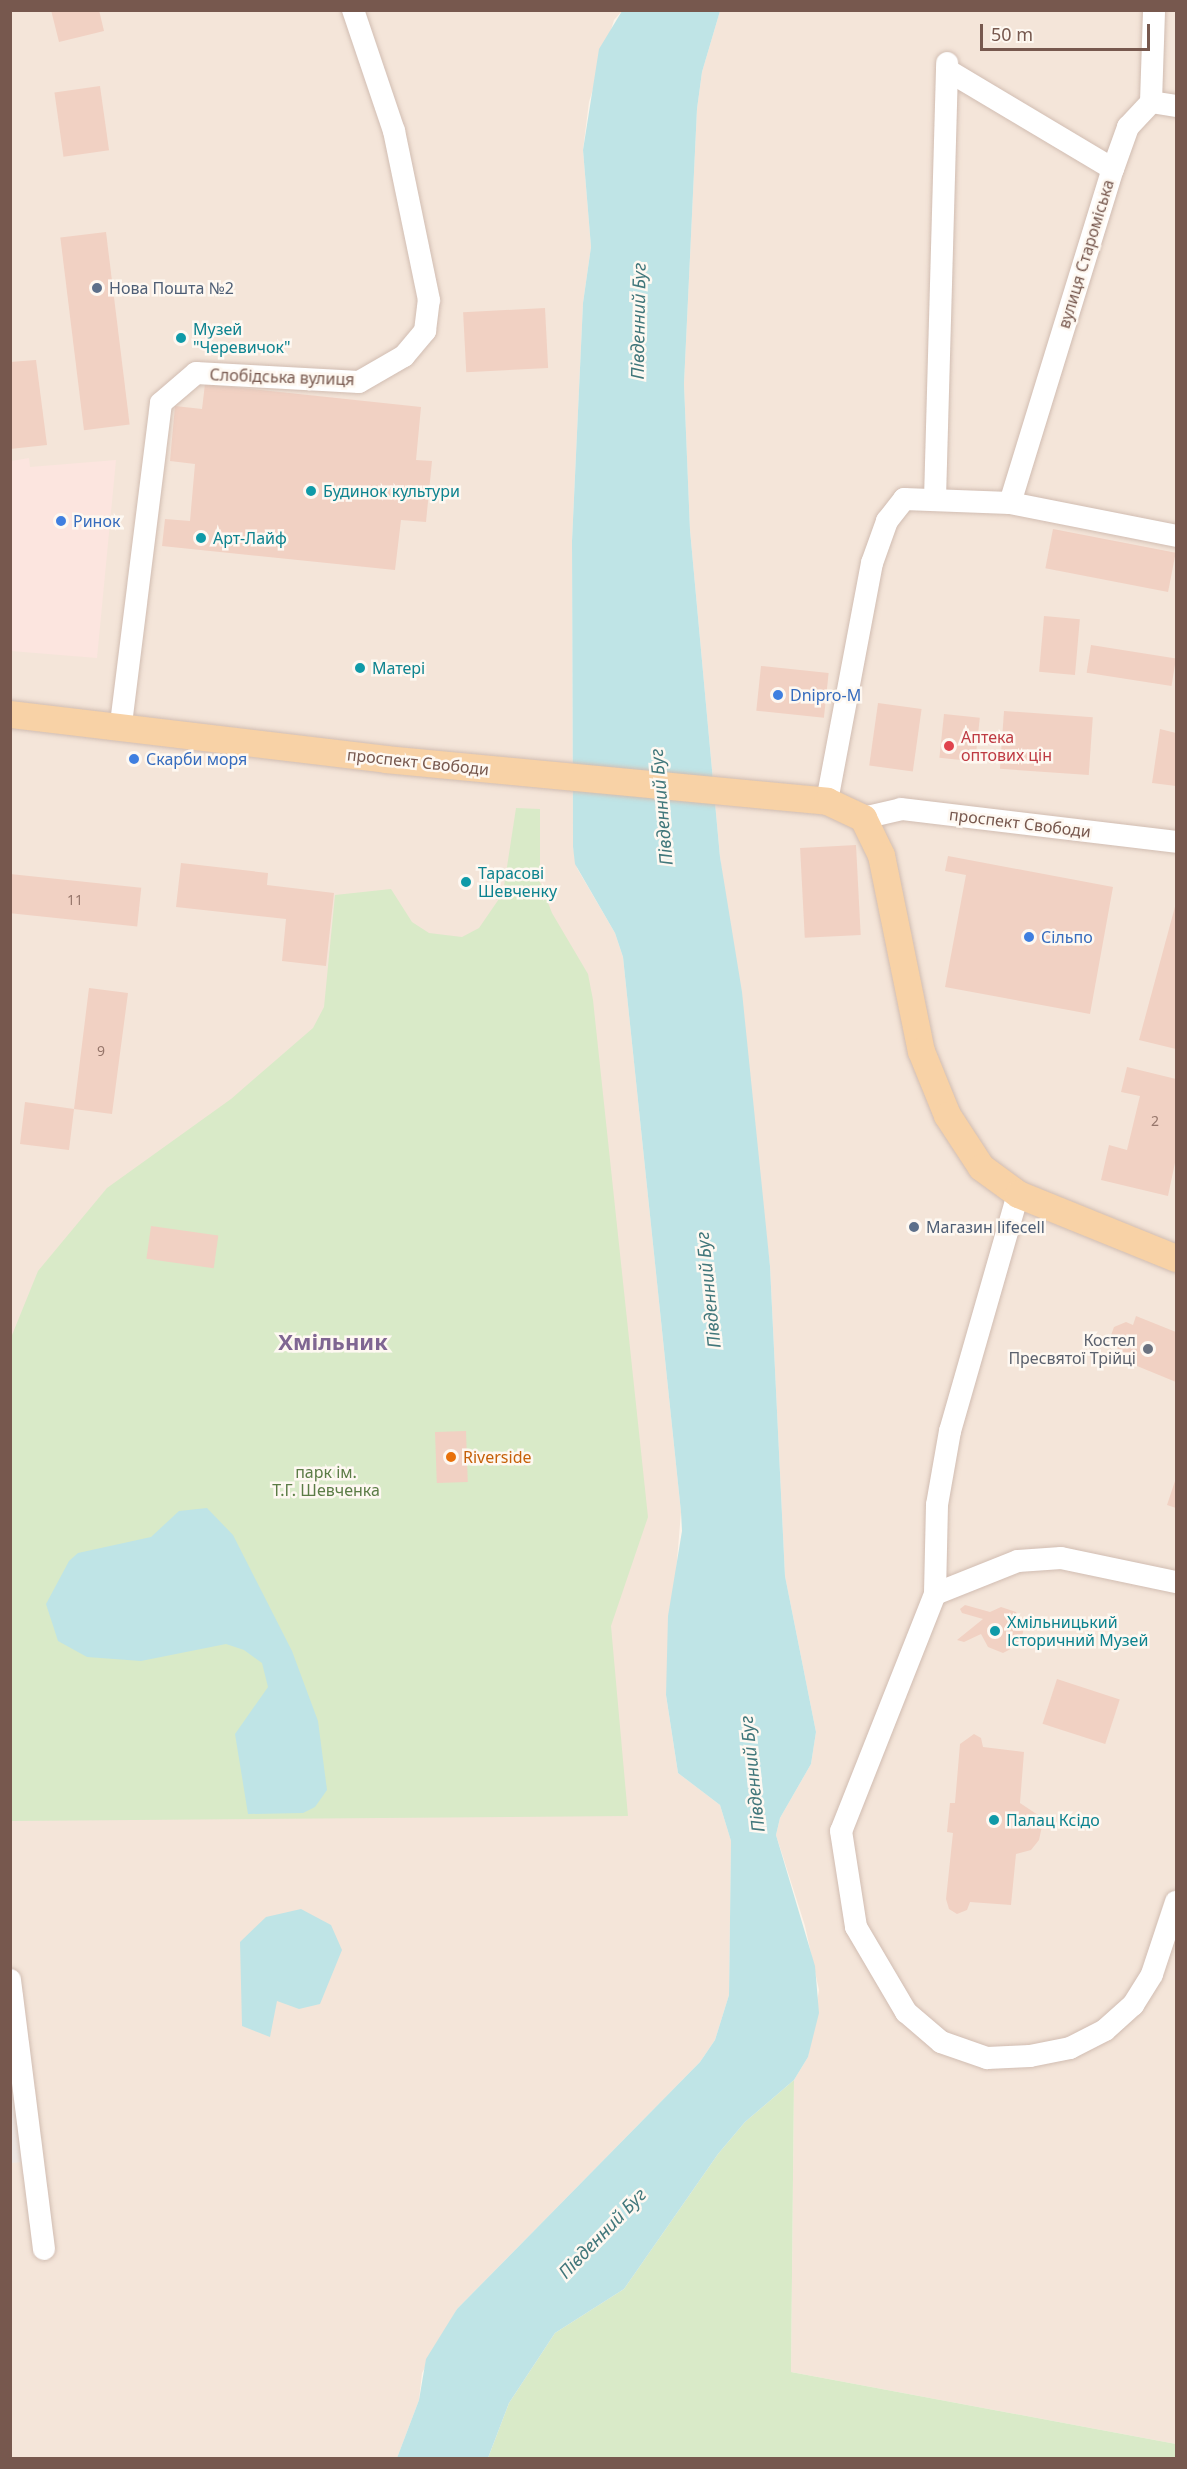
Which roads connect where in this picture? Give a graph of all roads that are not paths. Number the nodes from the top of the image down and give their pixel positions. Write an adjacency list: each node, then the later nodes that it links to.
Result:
1 (353, 10): 10 (street, Слобідська вулиця)
2 (1154, 10): 3 (street)
3 (1151, 102): 4 (street); 5 (street, вулиця Староміська)
4 (1176, 106)
5 (1113, 168): 6 (street); 7 (street, вулиця Староміська)
6 (935, 499): 7 (street); 11 (street)
7 (1010, 503): 8 (street)
8 (1176, 536)
9 (10, 714): 10 (main road, проспект Свободи)
10 (121, 724): 11 (main road, проспект Свободи)
11 (827, 801): 12 (main road, проспект Свободи)
12 (863, 818): 13 (street, проспект Свободи); 14 (main road)
13 (1176, 842)
14 (1018, 1194): 15 (main road); 17 (street)
15 (1176, 1258)
16 (1176, 1582): 17 (street)
17 (935, 1594): 18 (street)
18 (1176, 1902)
19 (10, 1980): 20 (street)
20 (44, 2249)

